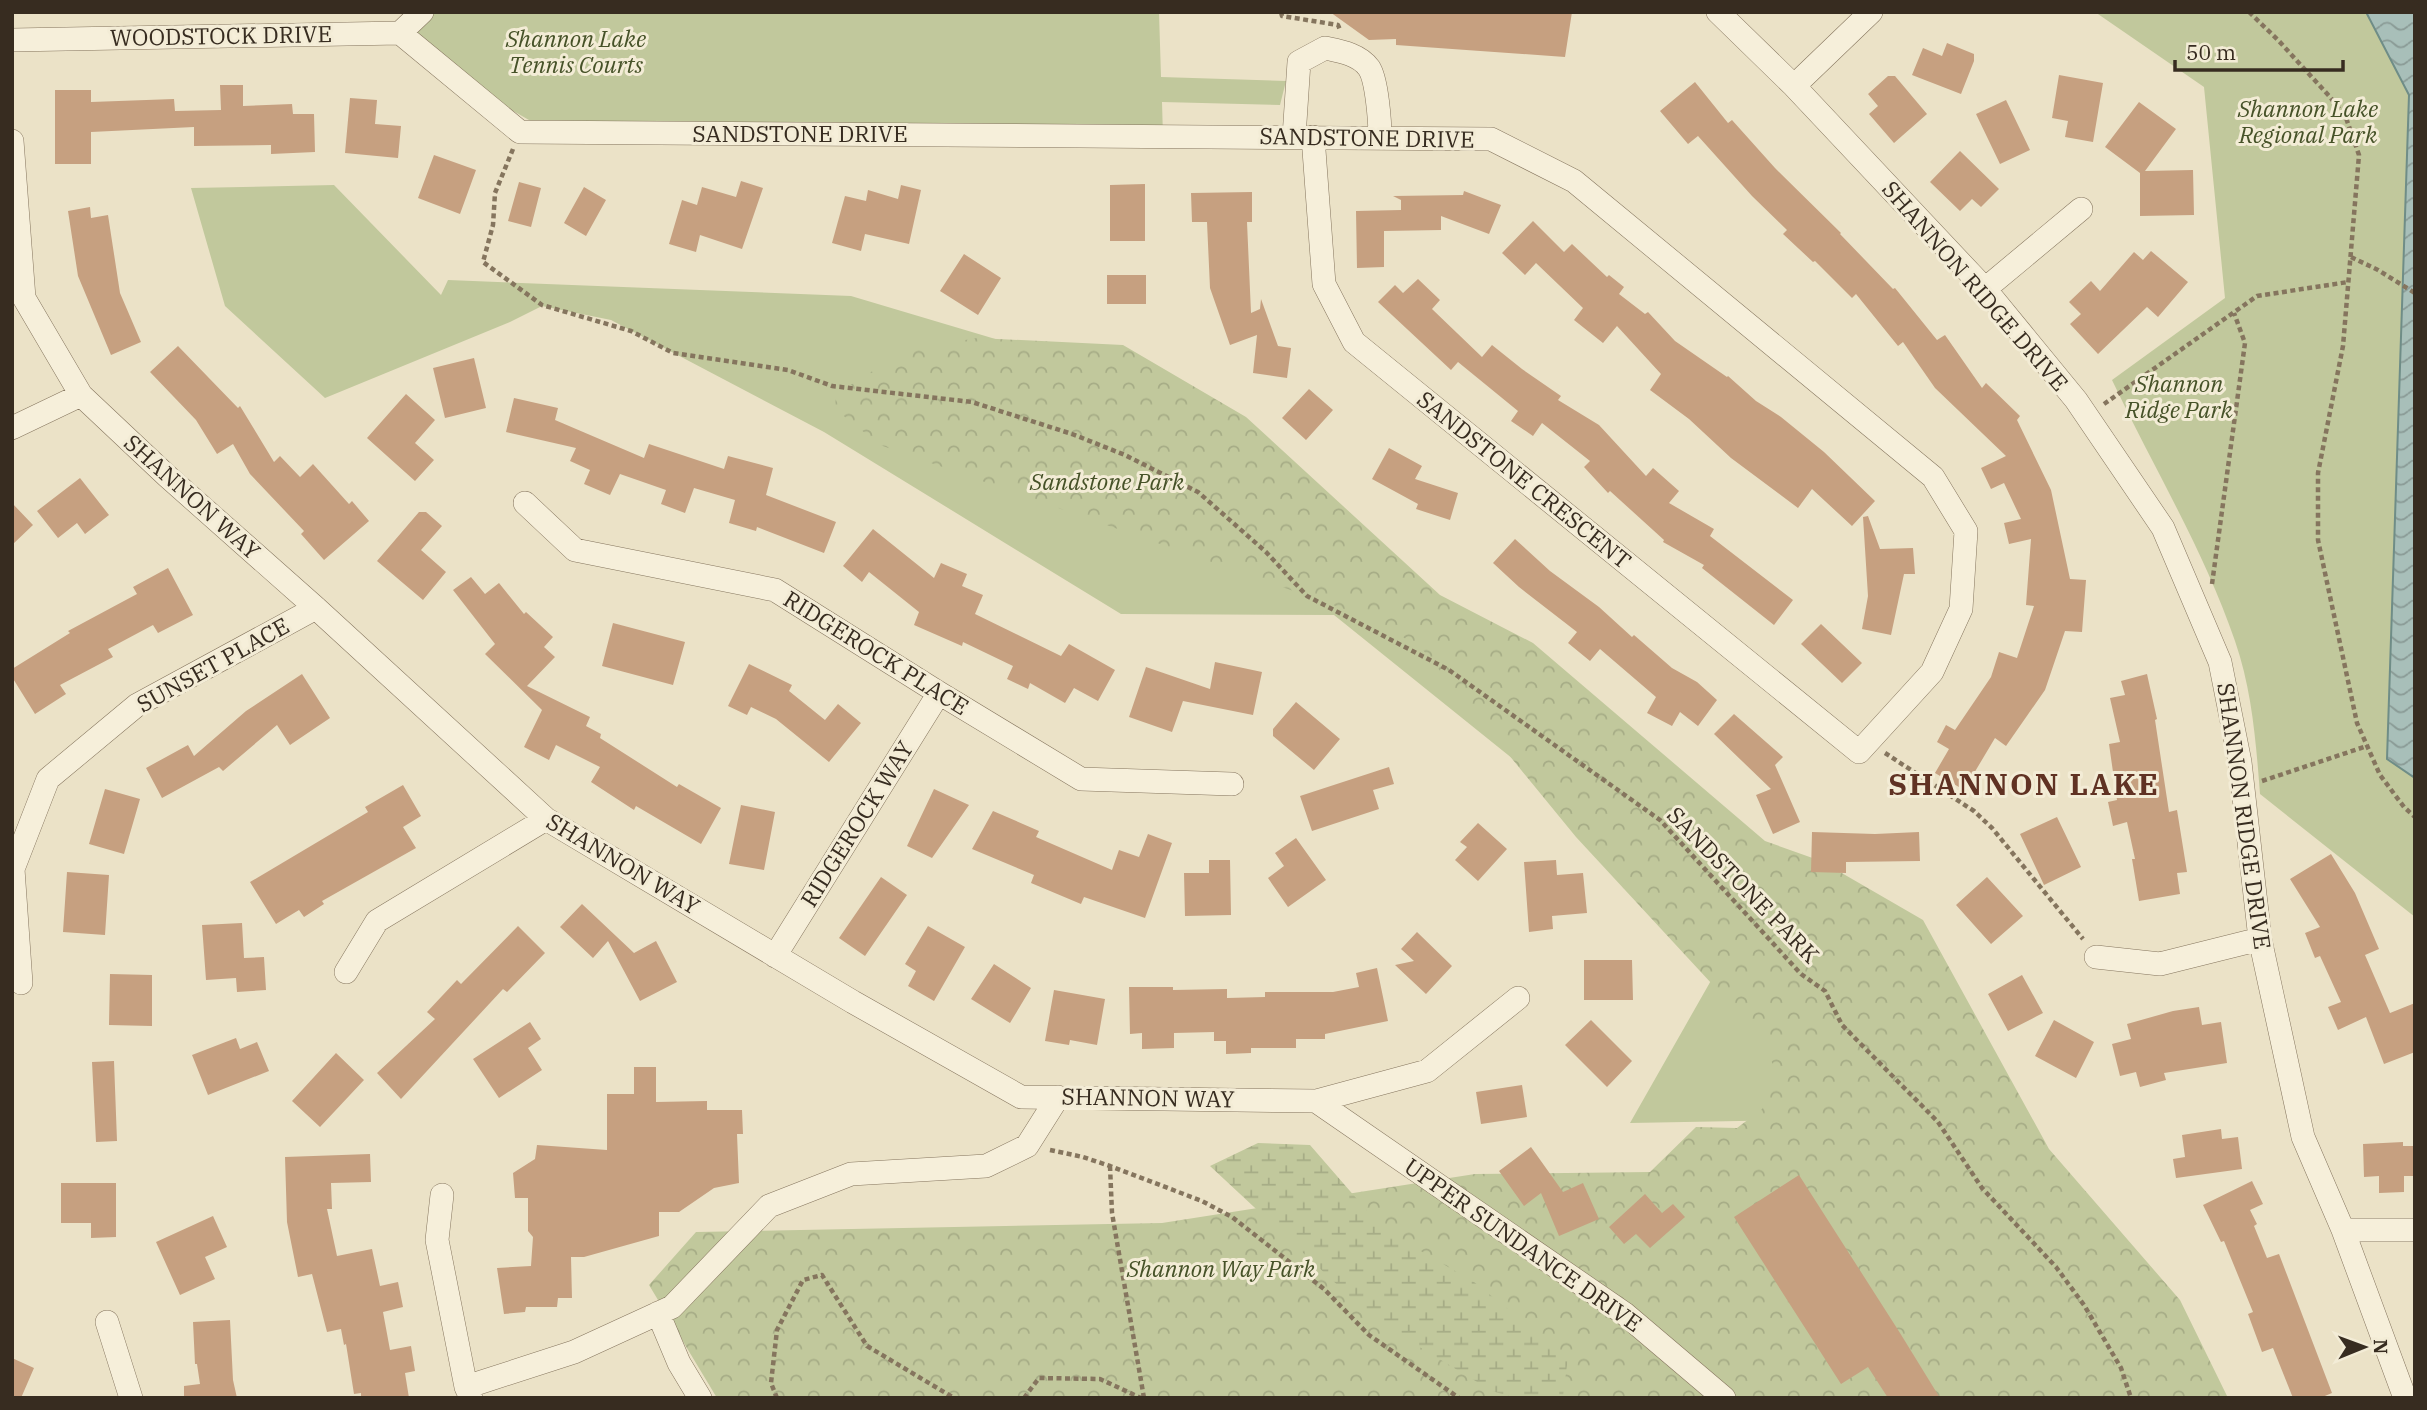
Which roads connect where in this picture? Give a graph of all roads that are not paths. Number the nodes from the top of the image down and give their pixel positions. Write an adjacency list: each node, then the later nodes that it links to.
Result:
1 (422, 12): 4 (street)
2 (1718, 12): 6 (street, SHANNON RIDGE DRIVE)
3 (1871, 12): 6 (street)
4 (400, 33): 5 (street, WOODSTOCK DRIVE); 7 (street, SANDSTONE DRIVE)
5 (12, 40)
6 (1794, 86): 11 (street, SHANNON RIDGE DRIVE)
7 (1303, 137): 8 (street, SANDSTONE DRIVE); 8 (street, SANDSTONE CRESCENT); 17 (street, SANDSTONE CRESCENT)
8 (1380, 138): 17 (street, SANDSTONE DRIVE)
9 (12, 141): 12 (street, SHANNON WAY)
10 (2081, 209): 11 (street)
11 (1985, 289): 20 (street, SHANNON RIDGE DRIVE)
12 (81, 396): 13 (street); 15 (street, SHANNON WAY)
13 (12, 428)
14 (524, 503): 16 (street, RIDGEROCK PLACE)
15 (316, 608): 19 (street, SHANNON WAY); 24 (street, SUNSET PLACE)
16 (939, 693): 18 (street, RIDGEROCK PLACE); 21 (street, RIDGEROCK WAY)
17 (1864, 748)
18 (1232, 784)
19 (546, 819): 21 (street, SHANNON WAY); 23 (street)
20 (2260, 939): 22 (street); 29 (street, SHANNON RIDGE DRIVE)
21 (775, 956): 26 (street, SHANNON WAY)
22 (2096, 957)
23 (346, 972)
24 (21, 983)
25 (1518, 999): 27 (street, SHANNON WAY)
26 (1058, 1097): 27 (street, SHANNON WAY); 31 (street)
27 (1316, 1101): 36 (street, UPPER SUNDANCE DRIVE)
28 (442, 1195): 33 (street)
29 (2343, 1230): 30 (street); 37 (street, SHANNON RIDGE DRIVE)
30 (2415, 1230)
31 (658, 1313): 33 (street); 35 (street)
32 (107, 1322): 34 (street)
33 (468, 1392)
34 (131, 1398)
35 (700, 1398)
36 (1724, 1398)
37 (2405, 1398)

